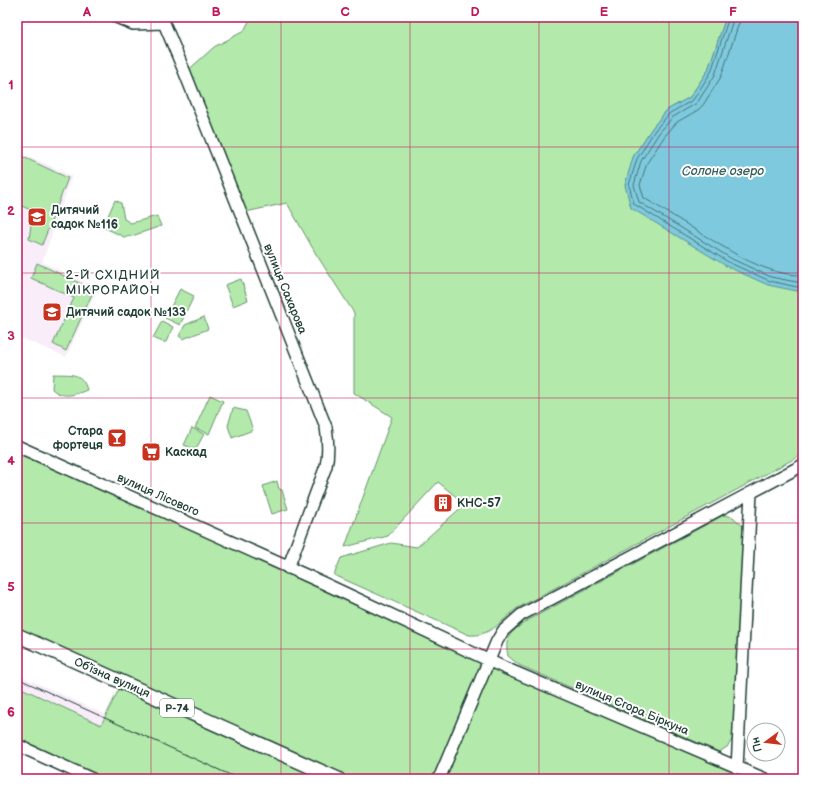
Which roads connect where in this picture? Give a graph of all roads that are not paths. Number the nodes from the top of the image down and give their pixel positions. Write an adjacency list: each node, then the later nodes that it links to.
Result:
1 (116, 17): 5 (street, вулиця Сахарова)
2 (17, 446): 5 (street, вулиця Лісового)
3 (803, 465): 4 (street)
4 (751, 492): 7 (street); 9 (street)
5 (288, 568): 7 (street, вулиця Лісового)
6 (17, 635): 11 (main road, Обʼїзна вулиця / Р-74)
7 (488, 660): 9 (street, вулиця Єгора Біркуна); 12 (street)
8 (17, 746): 10 (street)
9 (737, 768): 13 (street, вулиця Єгора Біркуна)
10 (92, 779)
11 (338, 779)
12 (439, 779)
13 (765, 779)

